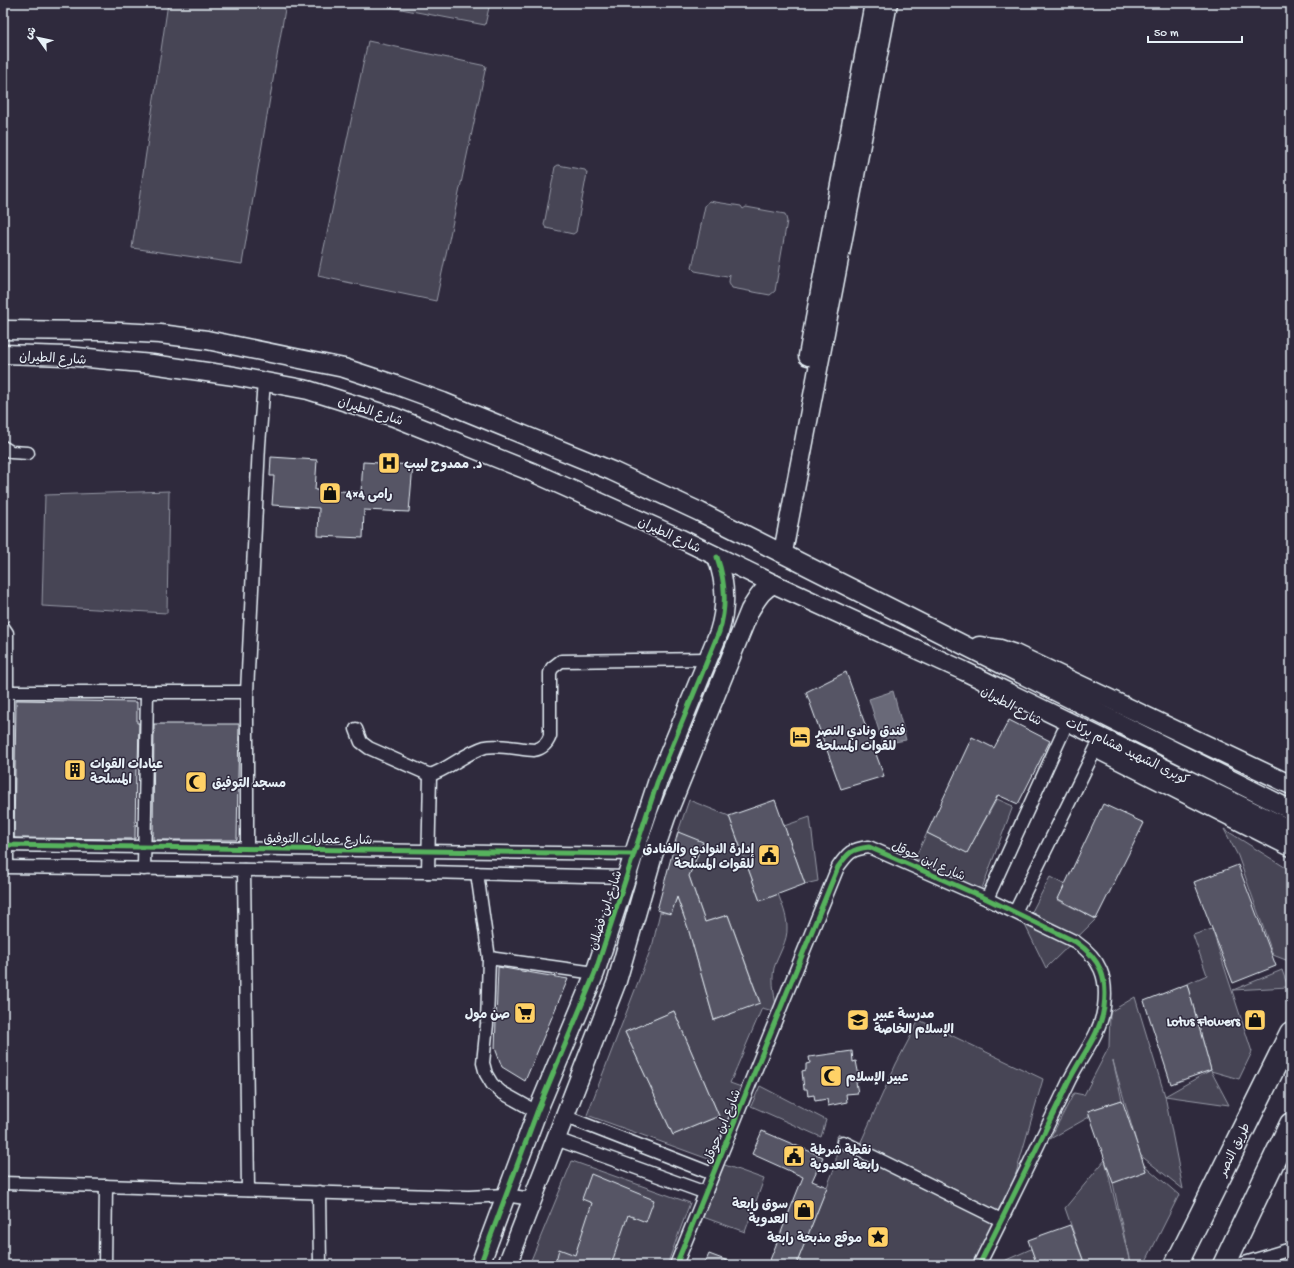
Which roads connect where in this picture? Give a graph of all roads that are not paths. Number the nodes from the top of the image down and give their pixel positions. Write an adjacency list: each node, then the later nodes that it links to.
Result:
1 (881, 5): 7 (main road)
2 (3, 330): 7 (main road, شارع الطيران)
3 (3, 354): 4 (main road, شارع الطيران)
4 (264, 382): 8 (main road, شارع الطيران); 18 (street)
5 (3, 447): 6 (street)
6 (28, 453)
7 (778, 550): 13 (main road, شارع الطيران)
8 (717, 557): 9 (main road, شارع الطيران); 10 (main road, شارع ابن فضلان)
9 (774, 584): 11 (main road); 15 (main road, شارع الطيران)
10 (724, 607): 11 (main road); 14 (main road, شارع ابن فضلان)
11 (750, 610): 44 (main road)
12 (3, 627): 16 (street)
13 (968, 646): 23 (main road, شارع الطيران); 24 (main road, كوبرى الشهيد هشام بركات)
14 (708, 659): 22 (street); 31 (main road, شارع ابن فضلان)
15 (964, 671): 20 (main road, شارع الطيران); 25 (main road, كوبرى الشهيد هشام بركات)
16 (6, 692): 17 (street); 26 (street)
17 (147, 692): 18 (street); 27 (street)
18 (247, 692): 29 (street)
19 (356, 729): 22 (street)
20 (1063, 732): 21 (main road, شارع الطيران); 38 (street)
21 (1096, 748): 28 (main road, شارع الطيران); 39 (street)
22 (430, 776): 30 (street)
23 (1291, 785)
24 (1284, 806)
25 (1291, 830)
26 (5, 845): 27 (street, شارع عمارات التوفيق); 32 (street)
27 (145, 847): 29 (street, شارع عمارات التوفيق); 33 (street)
28 (1291, 847)
29 (247, 848): 30 (street, شارع عمارات التوفيق)
30 (429, 850): 31 (street, شارع عمارات التوفيق); 35 (street)
31 (633, 854): 37 (main road, شارع ابن فضلان)
32 (5, 867): 33 (street)
33 (144, 869): 34 (street)
34 (244, 870): 35 (street); 51 (street)
35 (428, 872): 36 (street)
36 (478, 874): 37 (street); 40 (street)
37 (626, 878): 41 (main road, شارع ابن فضلان)
38 (987, 898): 39 (street, شارع ابن حوقل); 48 (street, شارع ابن حوقل)
39 (1015, 912): 56 (street, شارع ابن حوقل)
40 (489, 958): 41 (street); 43 (street)
41 (595, 973): 43 (main road, شارع ابن فضلان)
42 (1291, 1033): 64 (highway, طريق النصر)
43 (537, 1112): 54 (main road, شارع ابن فضلان)
44 (564, 1116): 46 (main road); 48 (street)
45 (1291, 1124): 65 (highway)
46 (556, 1139): 53 (street); 55 (main road)
47 (843, 1142): 56 (street)
48 (713, 1174): 53 (street, شارع ابن حوقل)
49 (3, 1183): 50 (street)
50 (106, 1186): 51 (street); 58 (street)
51 (248, 1190): 52 (street)
52 (319, 1192): 54 (street); 59 (street)
53 (706, 1193): 62 (street, شارع ابن حوقل)
54 (505, 1195): 55 (street); 60 (main road, شارع ابن فضلان)
55 (532, 1199): 61 (main road)
56 (1001, 1220): 63 (street, شارع ابن حوقل)
57 (1291, 1249): 66 (street)
58 (105, 1265)
59 (320, 1265)
60 (480, 1265)
61 (507, 1265)
62 (676, 1265)
63 (979, 1265)
64 (1176, 1265)
65 (1224, 1265)
66 (1238, 1265)

